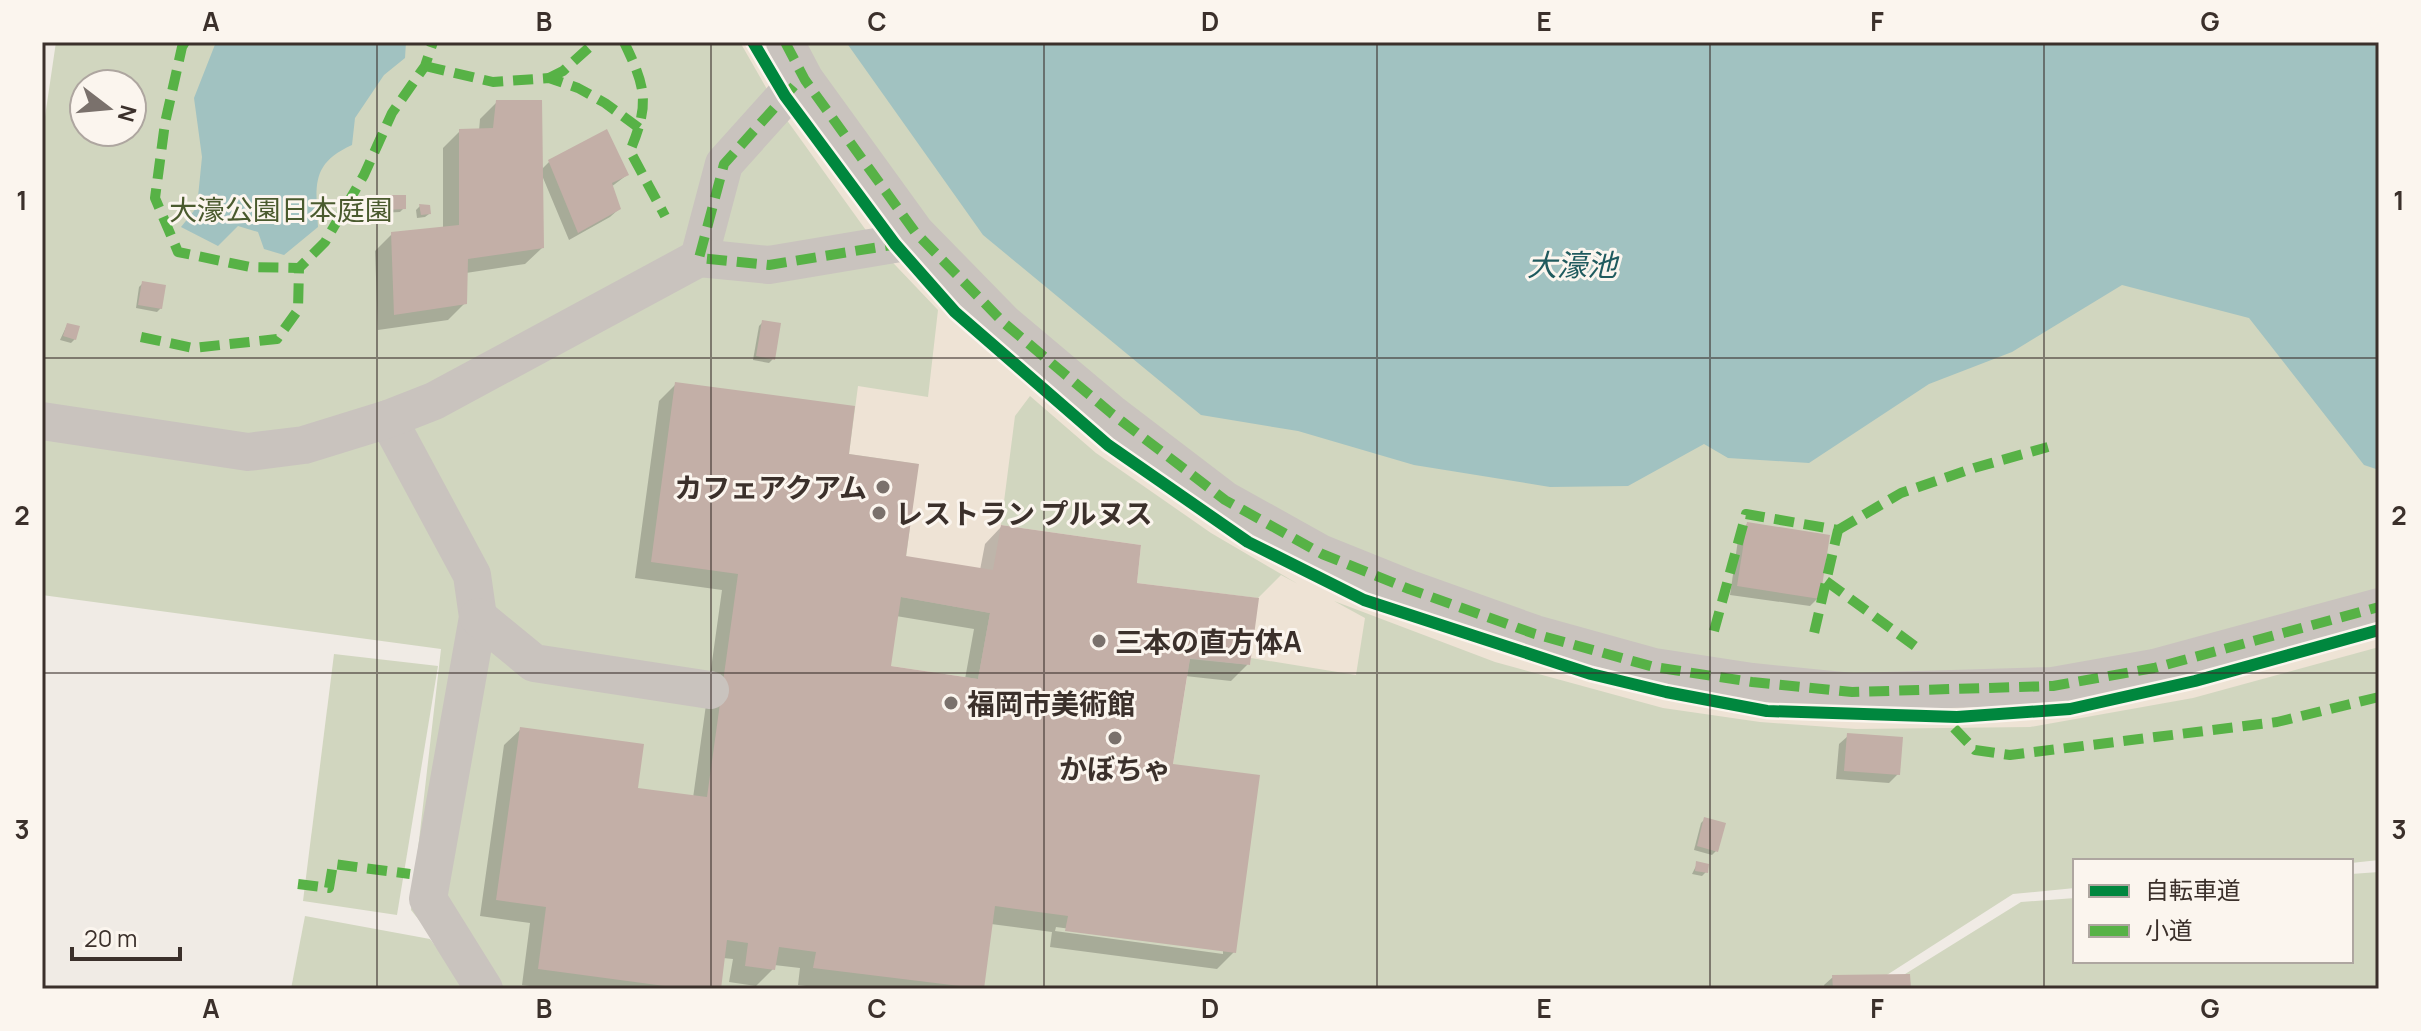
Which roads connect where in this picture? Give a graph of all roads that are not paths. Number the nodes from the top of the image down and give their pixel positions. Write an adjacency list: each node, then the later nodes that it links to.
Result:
1 (785, 42): 7 (street)
2 (794, 86): 4 (street)
3 (906, 242): 4 (street)
4 (699, 258): 5 (street)
5 (388, 419): 6 (street); 8 (street)
6 (42, 421)
7 (2379, 607)
8 (478, 617): 9 (street); 10 (street)
9 (710, 690)
10 (484, 989)

